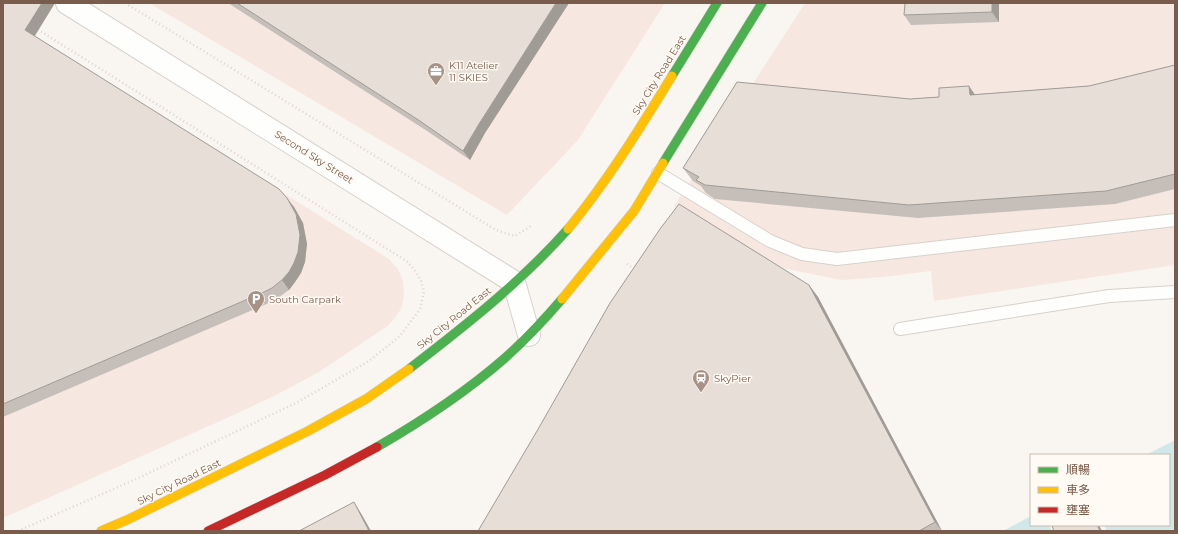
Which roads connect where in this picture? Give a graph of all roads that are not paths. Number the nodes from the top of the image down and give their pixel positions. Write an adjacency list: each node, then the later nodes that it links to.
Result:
1 (67, 3): 6 (street, Second Sky Street)
2 (718, 3): 6 (street, Sky City Road East)
3 (762, 3): 4 (street)
4 (658, 173): 5 (lane); 9 (street)
5 (1175, 220)
6 (514, 282): 9 (street); 10 (street, Sky City Road East)
7 (1175, 292): 8 (lane)
8 (900, 329)
9 (529, 335): 11 (street)
10 (101, 531)
11 (208, 531)

